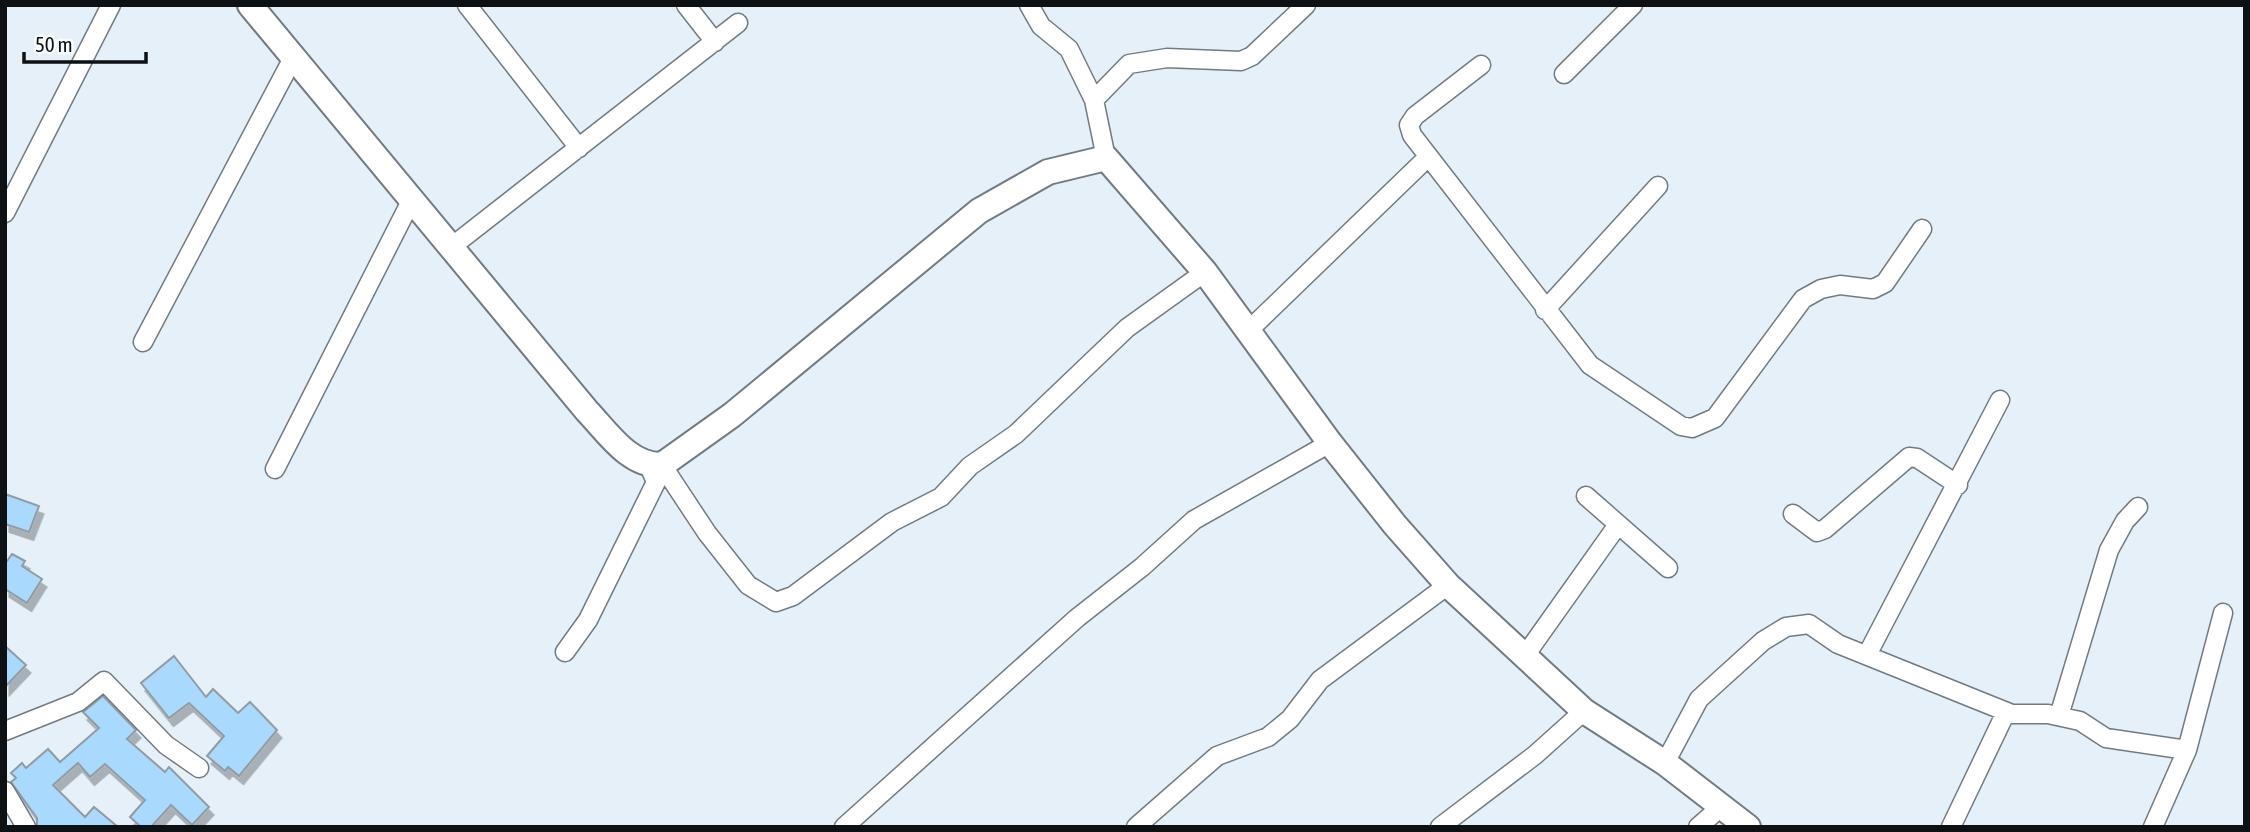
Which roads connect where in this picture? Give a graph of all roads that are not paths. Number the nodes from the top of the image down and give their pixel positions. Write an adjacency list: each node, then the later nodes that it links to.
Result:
1 (111, 5): 19 (street)
2 (250, 5): 10 (street)
3 (467, 5): 14 (street)
4 (686, 5): 9 (street)
5 (1029, 5): 13 (street)
6 (1306, 5): 13 (street)
7 (1633, 5): 12 (street)
8 (738, 23): 9 (street)
9 (715, 42): 14 (street)
10 (293, 58): 18 (street); 25 (street)
11 (1481, 65): 16 (street)
12 (1564, 74)
13 (1094, 100): 15 (street)
14 (579, 148): 21 (street)
15 (1106, 158): 22 (street); 28 (street)
16 (1427, 159): 23 (street); 24 (street)
17 (1658, 186): 23 (street)
18 (411, 201): 21 (street); 29 (street)
19 (5, 213)
20 (1922, 229): 23 (street)
21 (450, 248): 28 (street)
22 (1205, 272): 24 (street); 28 (street)
23 (1545, 310)
24 (1248, 331): 27 (street)
25 (143, 342)
26 (2000, 400): 30 (street)
27 (1330, 443): 36 (street); 51 (street)
28 (655, 466): 38 (street)
29 (275, 469)
30 (1958, 485): 33 (street); 39 (street)
31 (1586, 496): 34 (street)
32 (2138, 507): 43 (street)
33 (1793, 514)
34 (1617, 526): 35 (street); 40 (street)
35 (1668, 568)
36 (1448, 584): 40 (street); 52 (street)
37 (2223, 612): 45 (street)
38 (565, 652)
39 (1867, 655): 42 (street); 46 (street)
40 (1524, 657): 41 (street)
41 (1584, 711): 46 (street); 53 (street)
42 (2006, 712): 43 (street); 56 (street)
43 (2059, 716): 45 (street)
44 (5, 731): 47 (street)
45 (2187, 750): 57 (street)
46 (1665, 763): 49 (street)
47 (199, 768)
48 (5, 791): 50 (street)
49 (1722, 806): 54 (street); 55 (street)
50 (26, 827)
51 (844, 827)
52 (1136, 827)
53 (1440, 827)
54 (1698, 827)
55 (1748, 827)
56 (1951, 827)
57 (2153, 827)

